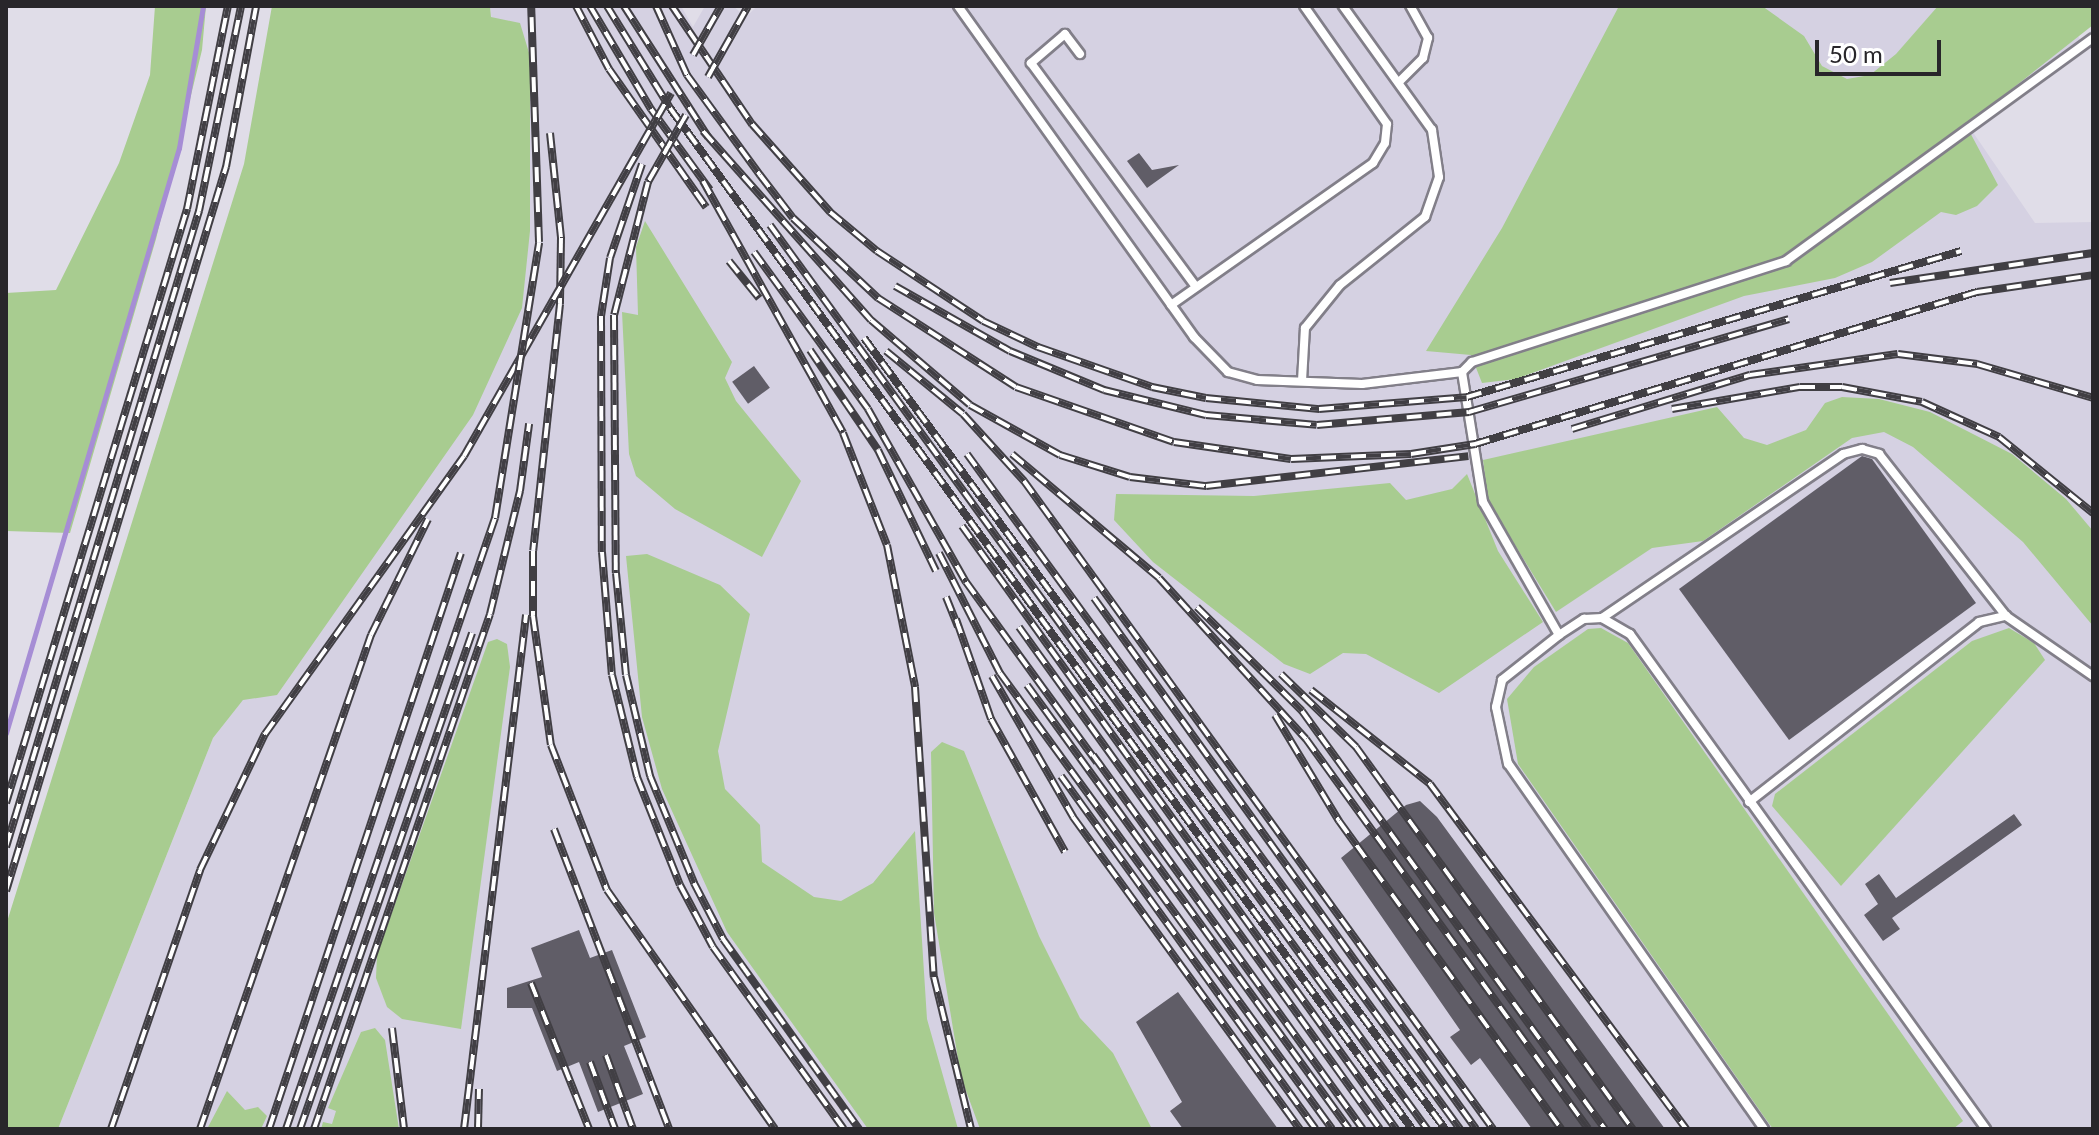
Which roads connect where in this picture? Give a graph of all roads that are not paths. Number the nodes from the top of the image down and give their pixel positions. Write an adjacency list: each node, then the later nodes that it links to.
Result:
1 (958, 6): 9 (lane)
2 (1304, 6): 8 (lane)
3 (1343, 6): 7 (lane)
4 (1410, 6): 7 (lane)
5 (2093, 38): 10 (lane)
6 (1080, 54): 8 (lane)
7 (1399, 82): 11 (lane)
8 (1196, 287): 9 (lane)
9 (1171, 305): 11 (lane)
10 (1462, 372): 11 (lane); 14 (lane)
11 (1302, 381)
12 (2006, 616): 13 (lane); 15 (lane); 16 (lane)
13 (1602, 618): 14 (lane); 16 (lane)
14 (1559, 635): 18 (lane)
15 (2093, 676)
16 (1749, 802): 17 (lane)
17 (1984, 1126): 19 (lane)
18 (1764, 1129)
19 (1974, 1129)

